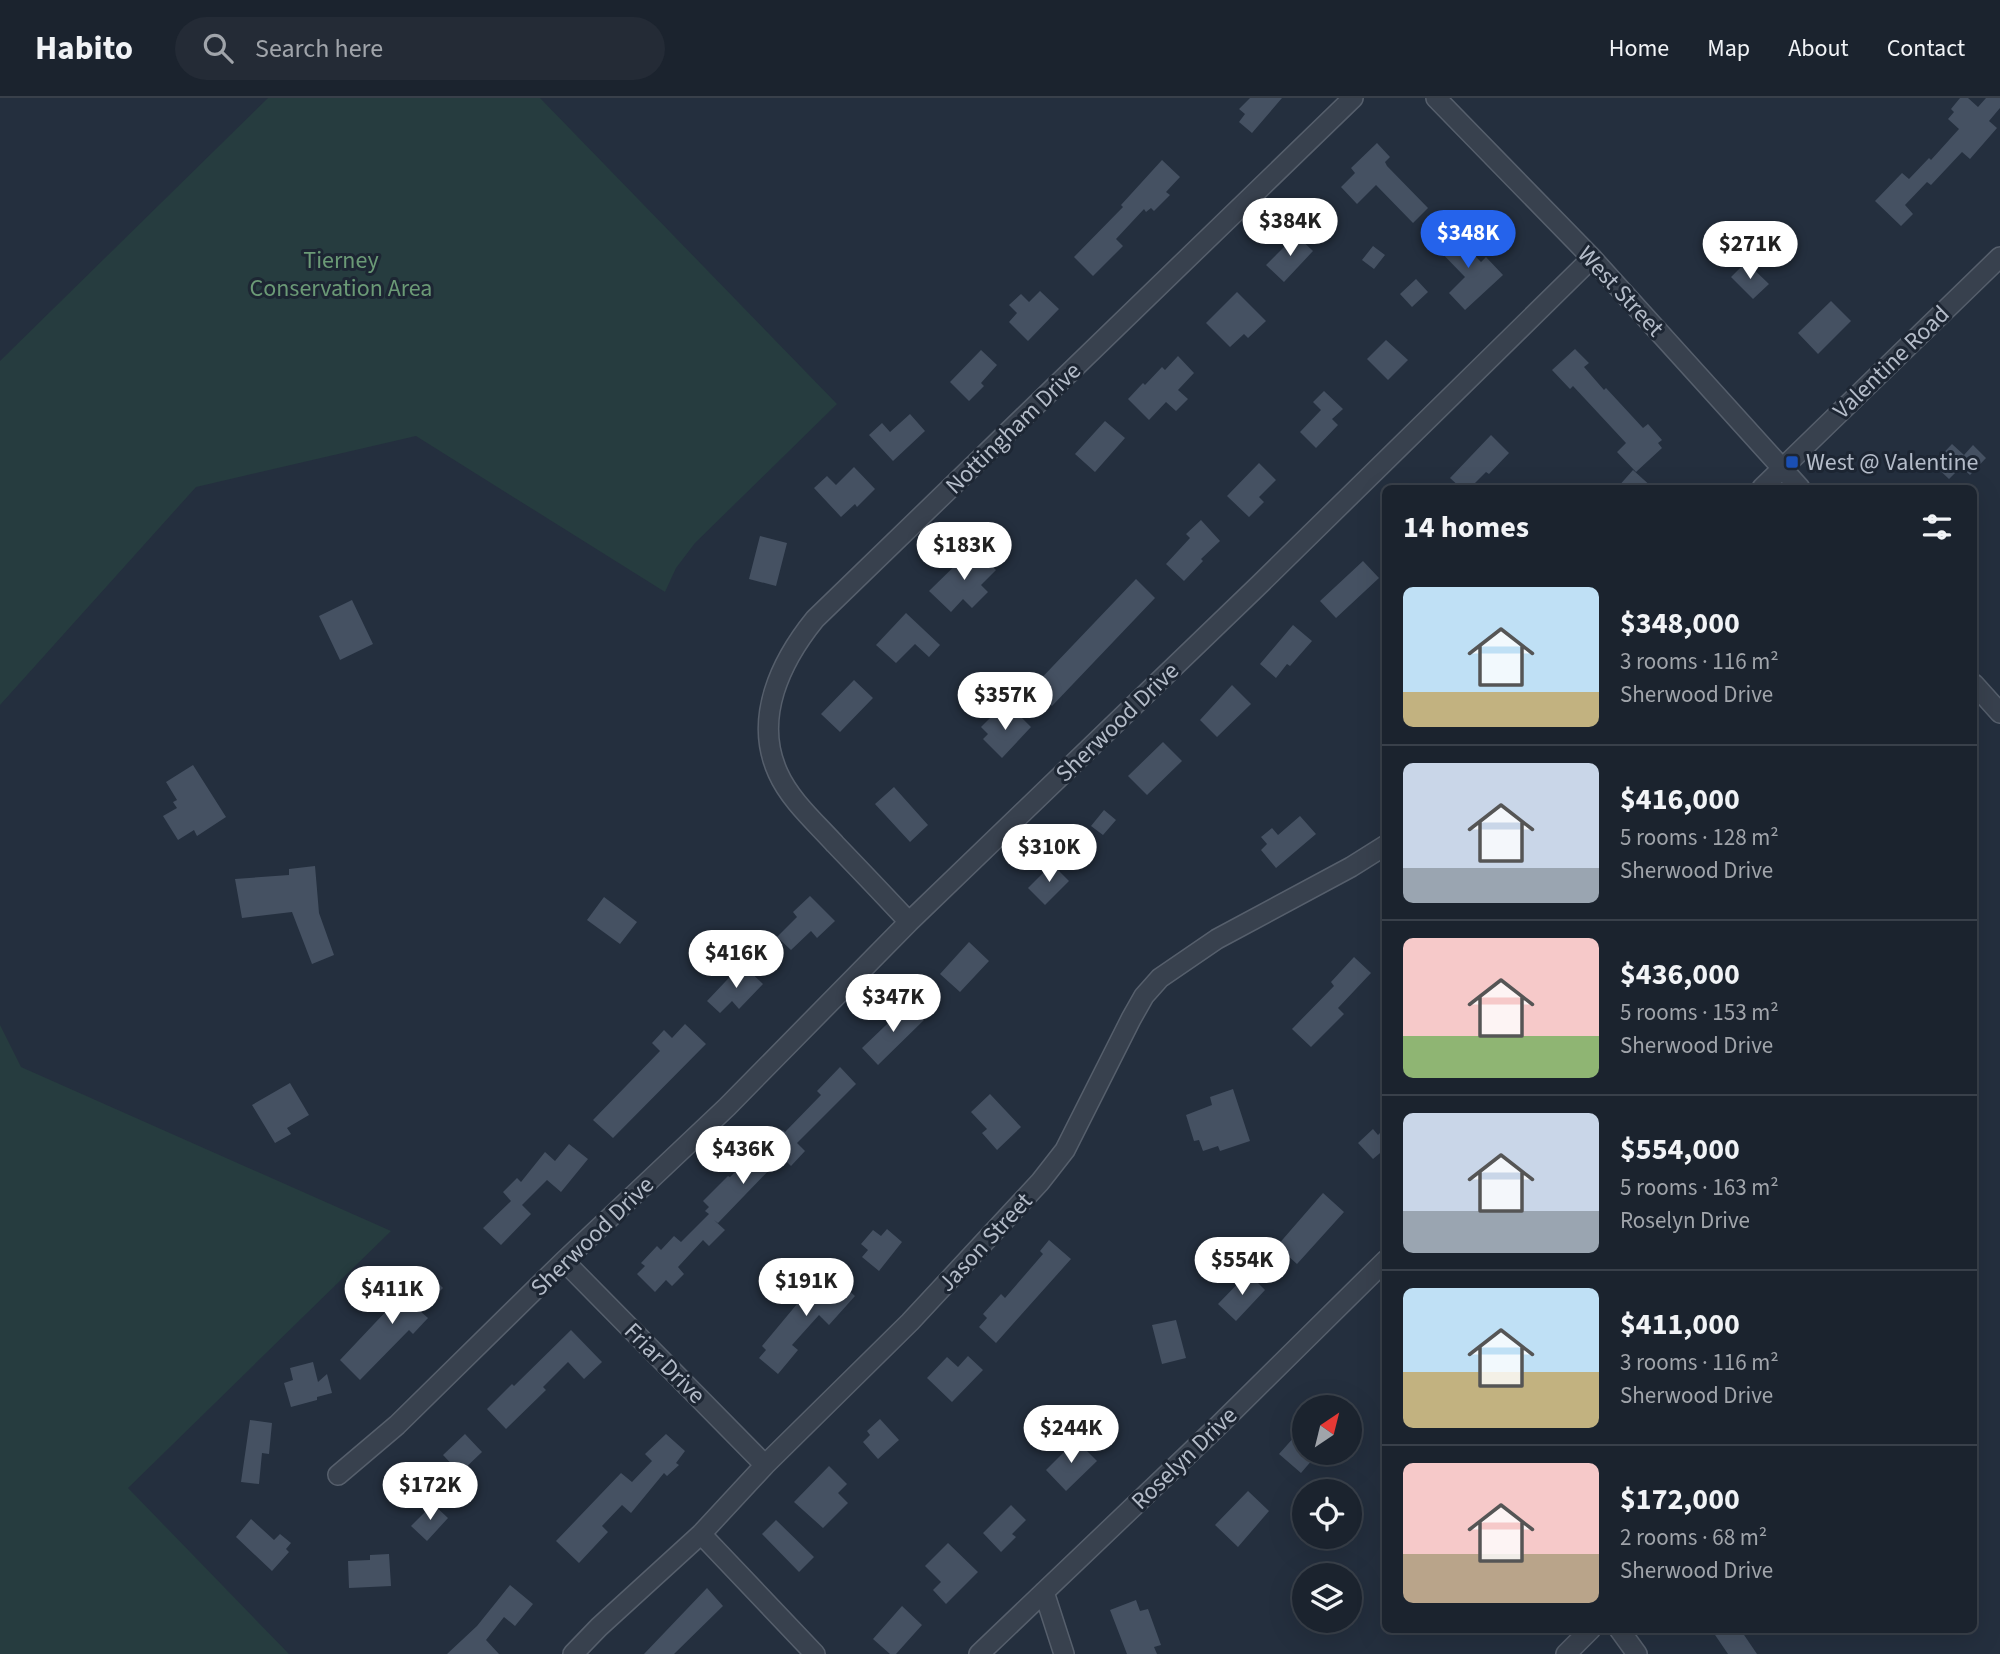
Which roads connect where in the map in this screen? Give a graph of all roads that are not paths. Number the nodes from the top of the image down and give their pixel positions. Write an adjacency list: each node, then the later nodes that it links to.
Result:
1 (1353, 98): 11 (street, Nottingham Drive)
2 (1436, 98): 4 (street, West Street)
3 (2000, 257): 5 (street, Valentine Road)
4 (1592, 258): 5 (street, West Street); 11 (street, Sherwood Drive)
5 (1782, 468): 6 (street); 7 (street, West Street)
6 (1765, 485)
7 (1797, 485)
8 (1977, 691): 9 (street)
9 (2000, 713)
10 (1382, 848): 14 (street, Jason Street)
11 (909, 922): 12 (street, Sherwood Drive)
12 (564, 1261): 14 (street, Friar Drive); 15 (street, Sherwood Drive)
13 (1382, 1264): 17 (street, Roselyn Drive)
14 (765, 1465): 16 (street, Jason Street)
15 (338, 1475)
16 (701, 1534): 20 (street, Jason Street); 21 (street)
17 (1044, 1592): 22 (street, Roselyn Drive); 23 (street)
18 (1587, 1633): 24 (street)
19 (1622, 1633): 25 (street)
20 (573, 1654)
21 (815, 1654)
22 (979, 1654)
23 (1064, 1654)
24 (1566, 1654)
25 (1637, 1654)

